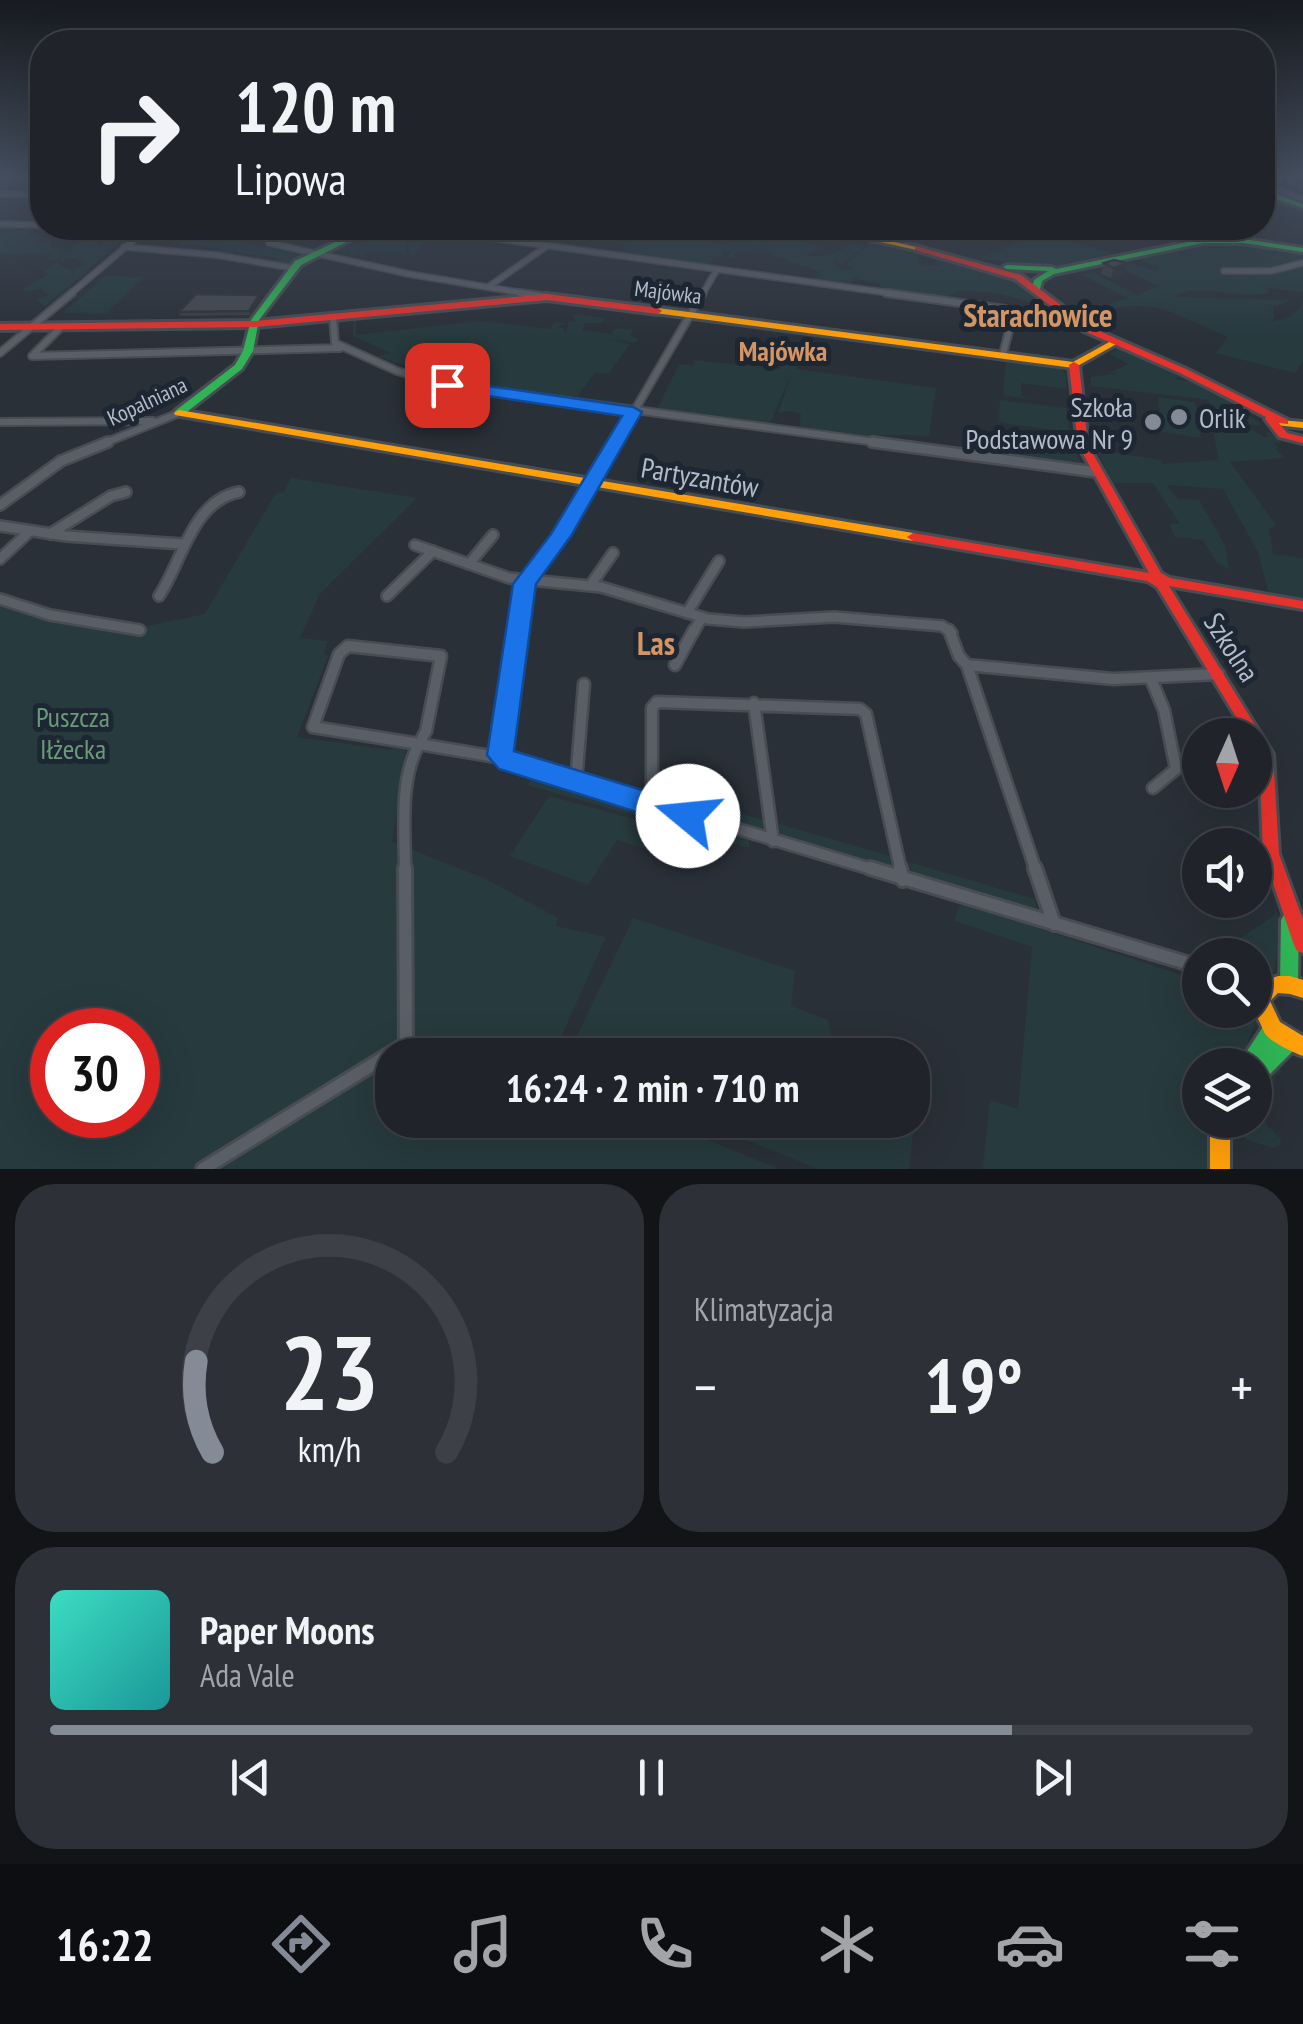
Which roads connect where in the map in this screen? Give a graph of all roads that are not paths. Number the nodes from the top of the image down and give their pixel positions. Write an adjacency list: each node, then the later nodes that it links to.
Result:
1 (133, 240): 7 (street)
2 (271, 240): 9 (street)
3 (342, 240): 9 (street, Kopalniana)
4 (519, 240): 6 (street)
5 (881, 240): 11 (street)
6 (547, 246): 14 (street); 16 (street)
7 (124, 247): 12 (street); 23 (street)
8 (1303, 250): 13 (street)
9 (312, 253): 12 (street, Kopalniana); 16 (street)
10 (1303, 263): 15 (street)
11 (985, 265): 13 (street); 17 (street)
12 (294, 268): 21 (street, Kopalniana)
13 (1070, 268): 17 (street)
14 (716, 271): 19 (street); 29 (street)
15 (1224, 272)
16 (488, 287): 18 (street)
17 (1036, 289): 25 (street)
18 (522, 295): 19 (street, Majówka); 20 (street, Majówka)
19 (690, 315): 29 (street, Majówka); 32 (street)
20 (333, 317): 21 (street, Majówka); 26 (street)
21 (255, 324): 24 (street, Majówka); 27 (street, Kopalniana)
22 (0, 327): 23 (street, Majówka)
23 (24, 329): 24 (street, Majówka); 28 (street)
24 (59, 329): 27 (street)
25 (1116, 342): 30 (street); 35 (street)
26 (343, 348): 27 (street); 32 (street)
27 (248, 351): 31 (street, Kopalniana)
28 (0, 353)
29 (1003, 354): 30 (street, Majówka)
30 (1074, 365): 38 (street, Szkolna)
31 (180, 412): 34 (street, Kopalniana); 39 (street, Partyzantów)
32 (633, 412): 38 (street); 39 (street)
33 (0, 422): 34 (street)
34 (155, 422): 42 (street, Kopalniana)
35 (1281, 423): 36 (street); 37 (street)
36 (1303, 424)
37 (1300, 442)
38 (1096, 472): 54 (street, Szkolna)
39 (591, 484): 54 (street, Partyzantów); 55 (street)
40 (126, 492): 45 (street)
41 (240, 492): 47 (street)
42 (0, 505)
43 (0, 526): 44 (street)
44 (30, 531): 45 (street); 51 (street)
45 (50, 534): 47 (street)
46 (494, 535): 53 (street)
47 (182, 544): 57 (street)
48 (415, 545): 49 (street)
49 (432, 551): 53 (street); 58 (street)
50 (614, 553): 56 (street)
51 (0, 559)
52 (719, 561): 61 (street)
53 (469, 564): 55 (street)
54 (1159, 580): 60 (street, Partyzantów); 66 (street, Szkolna)
55 (526, 582): 56 (street); 73 (street)
56 (590, 586): 61 (street)
57 (158, 596)
58 (386, 596)
59 (0, 599): 63 (street)
60 (1303, 606)
61 (688, 612): 62 (street)
62 (702, 617): 64 (street); 65 (street)
63 (140, 630)
64 (674, 665)
65 (967, 665): 67 (street); 80 (street)
66 (1219, 674): 67 (street); 79 (street, Szkolna)
67 (1151, 679): 75 (street)
68 (584, 684): 74 (street)
69 (657, 702): 70 (street); 76 (street)
70 (754, 702): 71 (street); 77 (street)
71 (866, 714): 78 (street)
72 (416, 745): 72 (street); 73 (street); 90 (street)
73 (502, 758): 74 (street)
74 (576, 782): 76 (street)
75 (1152, 788)
76 (652, 805): 77 (street)
77 (773, 841): 78 (street)
78 (903, 880): 80 (street)
79 (1291, 913): 81 (street, Szkolna); 83 (street, Szkolna)
80 (1054, 924): 82 (street)
81 (1303, 945)
82 (1182, 962)
83 (1296, 986)
84 (1273, 1030): 85 (street); 87 (street)
85 (1289, 1041): 86 (street); 88 (street)
86 (1303, 1046)
87 (1260, 1048)
88 (1272, 1058)
89 (1220, 1138): 91 (street)
90 (204, 1169)
91 (1220, 1169)

